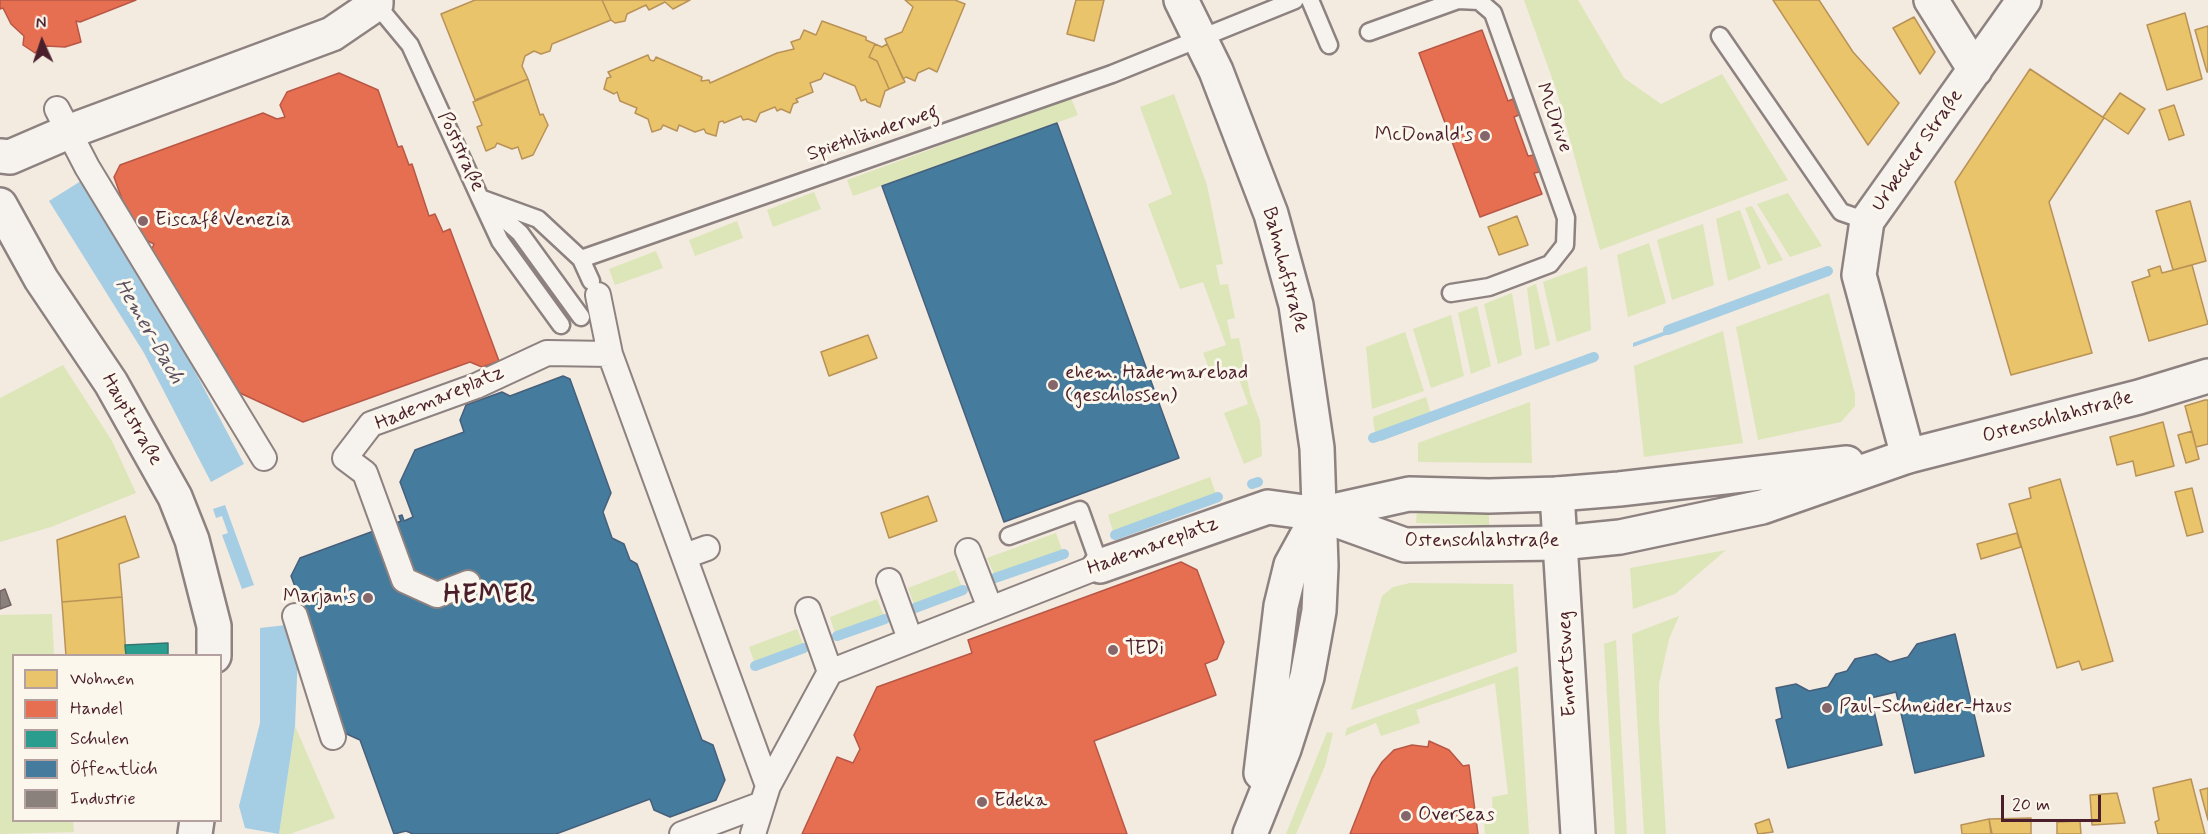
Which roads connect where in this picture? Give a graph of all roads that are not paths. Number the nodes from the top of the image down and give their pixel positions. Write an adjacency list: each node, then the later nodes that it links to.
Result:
1 (1181, 0): 9 (street, Bahnhofstraße)
2 (1295, 0): 9 (lane)
3 (1310, 0): 10 (lane)
4 (1931, 0): 11 (street)
5 (2024, 0): 11 (street, Urbecker Straße)
6 (376, 2): 12 (street, Poststraße); 14 (lane, Poststraße)
7 (1369, 32): 19 (lane, McDrive)
8 (1720, 36): 16 (lane)
9 (1200, 37): 17 (lane, Spiethländerweg); 27 (street, Bahnhofstraße)
10 (1329, 45)
11 (1975, 70): 16 (street, Urbecker Straße)
12 (62, 120): 13 (street, Poststraße); 25 (street)
13 (0, 156)
14 (480, 198): 17 (lane, Poststraße); 20 (lane); 21 (lane)
15 (0, 205): 38 (street, Hauptstraße)
16 (1868, 221): 24 (street, Urbecker Straße)
17 (581, 259): 18 (lane)
18 (594, 288): 22 (street)
19 (1451, 293)
20 (581, 317)
21 (561, 324)
22 (610, 354): 33 (street, Hademareplatz); 41 (street)
23 (2208, 376): 24 (street, Ostenschlahstraße)
24 (1908, 456): 26 (street, Ostenschlahstraße); 29 (street, Ostenschlahstraße)
25 (264, 458)
26 (1557, 494): 27 (street, Ostenschlahstraße); 29 (street, Ennertsweg)
27 (1319, 514): 29 (street, Ostenschlahstraße); 31 (street, Hademareplatz); 42 (street, Bahnhofstraße)
28 (1009, 536): 31 (lane)
29 (1560, 543): 45 (street, Ennertsweg)
30 (968, 551): 34 (street)
31 (1100, 566): 34 (street, Hademareplatz)
32 (889, 581): 37 (street)
33 (468, 583)
34 (990, 608): 37 (street, Hademareplatz)
35 (808, 610): 39 (street)
36 (295, 616): 40 (street)
37 (910, 639): 39 (street, Hademareplatz)
38 (214, 654)
39 (830, 672): 41 (street)
40 (333, 737)
41 (765, 795): 43 (street); 44 (street)
42 (1253, 827)
43 (682, 834)
44 (753, 834)
45 (1578, 834)

